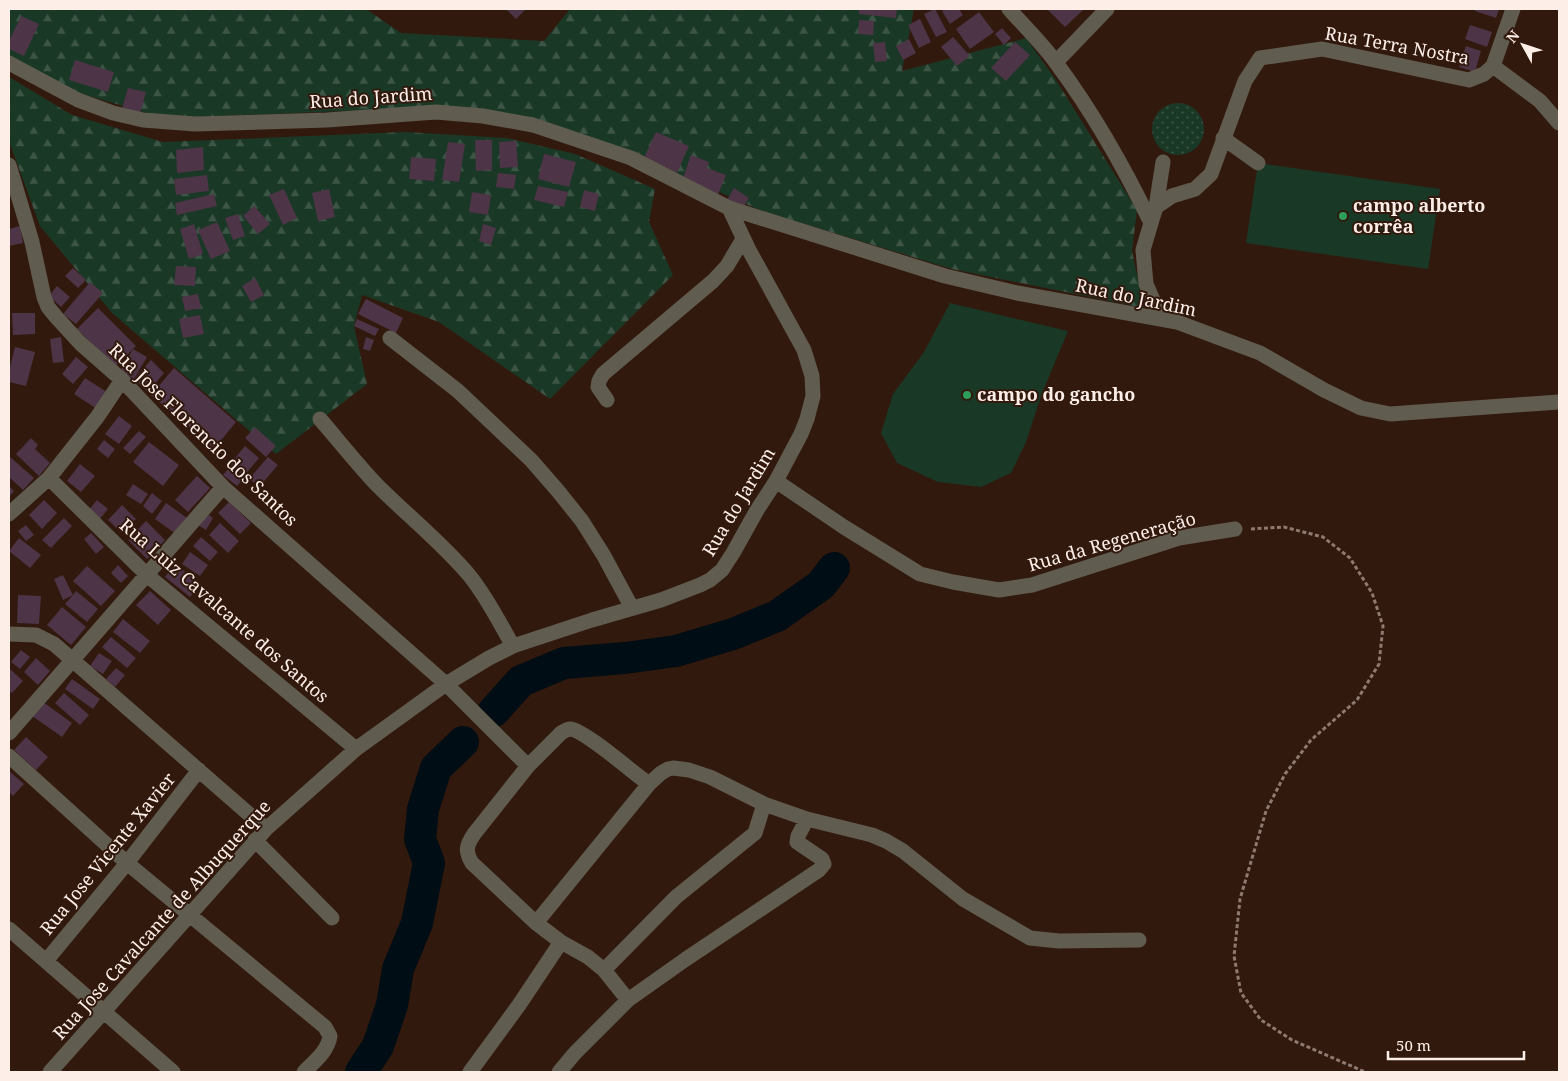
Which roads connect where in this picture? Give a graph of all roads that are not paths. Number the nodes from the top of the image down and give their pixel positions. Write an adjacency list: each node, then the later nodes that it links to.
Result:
1 (1009, 9): 4 (street)
2 (1107, 9): 4 (street)
3 (1513, 9): 6 (street, Rua Terra Nostra)
4 (1056, 62): 14 (street)
5 (9, 63): 13 (street, Rua do Jardim)
6 (1493, 66): 7 (street, Rua Terra Nostra); 8 (street, Rua Terra Nostra)
7 (1559, 123)
8 (1224, 138): 10 (street); 12 (street, Rua Terra Nostra)
9 (1162, 162): 12 (street)
10 (1258, 163)
11 (9, 165): 20 (street, Rua Jose Florencio dos Santos)
12 (1156, 207): 14 (street)
13 (729, 208): 15 (street, Rua do Jardim); 17 (street, Rua do Jardim)
14 (1151, 223): 16 (street)
15 (743, 238): 21 (street); 25 (street, Rua do Jardim)
16 (1157, 309): 17 (street); 18 (street)
17 (1143, 316): 18 (street, Rua do Jardim)
18 (1177, 322): 22 (street, Rua do Jardim)
19 (390, 338): 30 (street)
20 (122, 380): 24 (street); 26 (street, Rua Jose Florencio dos Santos)
21 (607, 400)
22 (1559, 402)
23 (320, 419): 32 (street)
24 (49, 478): 27 (street); 29 (street, Rua Luiz Cavalcante dos Santos)
25 (776, 480): 28 (street, Rua da Regeneração); 30 (street, Rua do Jardim)
26 (223, 487): 29 (street); 34 (street, Rua Jose Florencio dos Santos)
27 (9, 514)
28 (1236, 529)
29 (147, 575): 33 (street); 36 (street, Rua Luiz Cavalcante dos Santos)
30 (632, 608): 32 (street, Rua do Jardim)
31 (9, 634): 33 (street)
32 (513, 646): 34 (street, Rua do Jardim)
33 (72, 660): 35 (street); 39 (street)
34 (446, 684): 36 (street, Rua Jose Cavalcante de Albuquerque); 38 (street, Rua Jose Florencio dos Santos)
35 (9, 733)
36 (356, 749): 43 (street, Rua Jose Cavalcante de Albuquerque)
37 (9, 756): 45 (street)
38 (528, 766): 40 (street); 48 (street)
39 (199, 770): 43 (street); 45 (street, Rua Jose Vicente Xavier)
40 (649, 784): 41 (street); 48 (street)
41 (764, 804): 42 (street); 53 (street)
42 (807, 819): 50 (street); 54 (street)
43 (266, 829): 44 (street, Rua Jose Cavalcante de Albuquerque)
44 (255, 840): 46 (street, Rua Jose Cavalcante de Albuquerque); 47 (street)
45 (127, 863): 46 (street); 52 (street, Rua Jose Vicente Xavier)
46 (190, 915): 55 (street, Rua Jose Cavalcante de Albuquerque); 58 (street)
47 (332, 918)
48 (536, 923): 51 (street)
49 (9, 929): 52 (street)
50 (1139, 940)
51 (561, 942): 53 (street); 59 (street)
52 (46, 961): 55 (street)
53 (604, 970): 54 (street)
54 (628, 1000): 60 (street)
55 (103, 1012): 56 (street, Rua Jose Cavalcante de Albuquerque); 57 (street)
56 (50, 1072)
57 (172, 1072)
58 (304, 1072)
59 (470, 1072)
60 (559, 1072)

